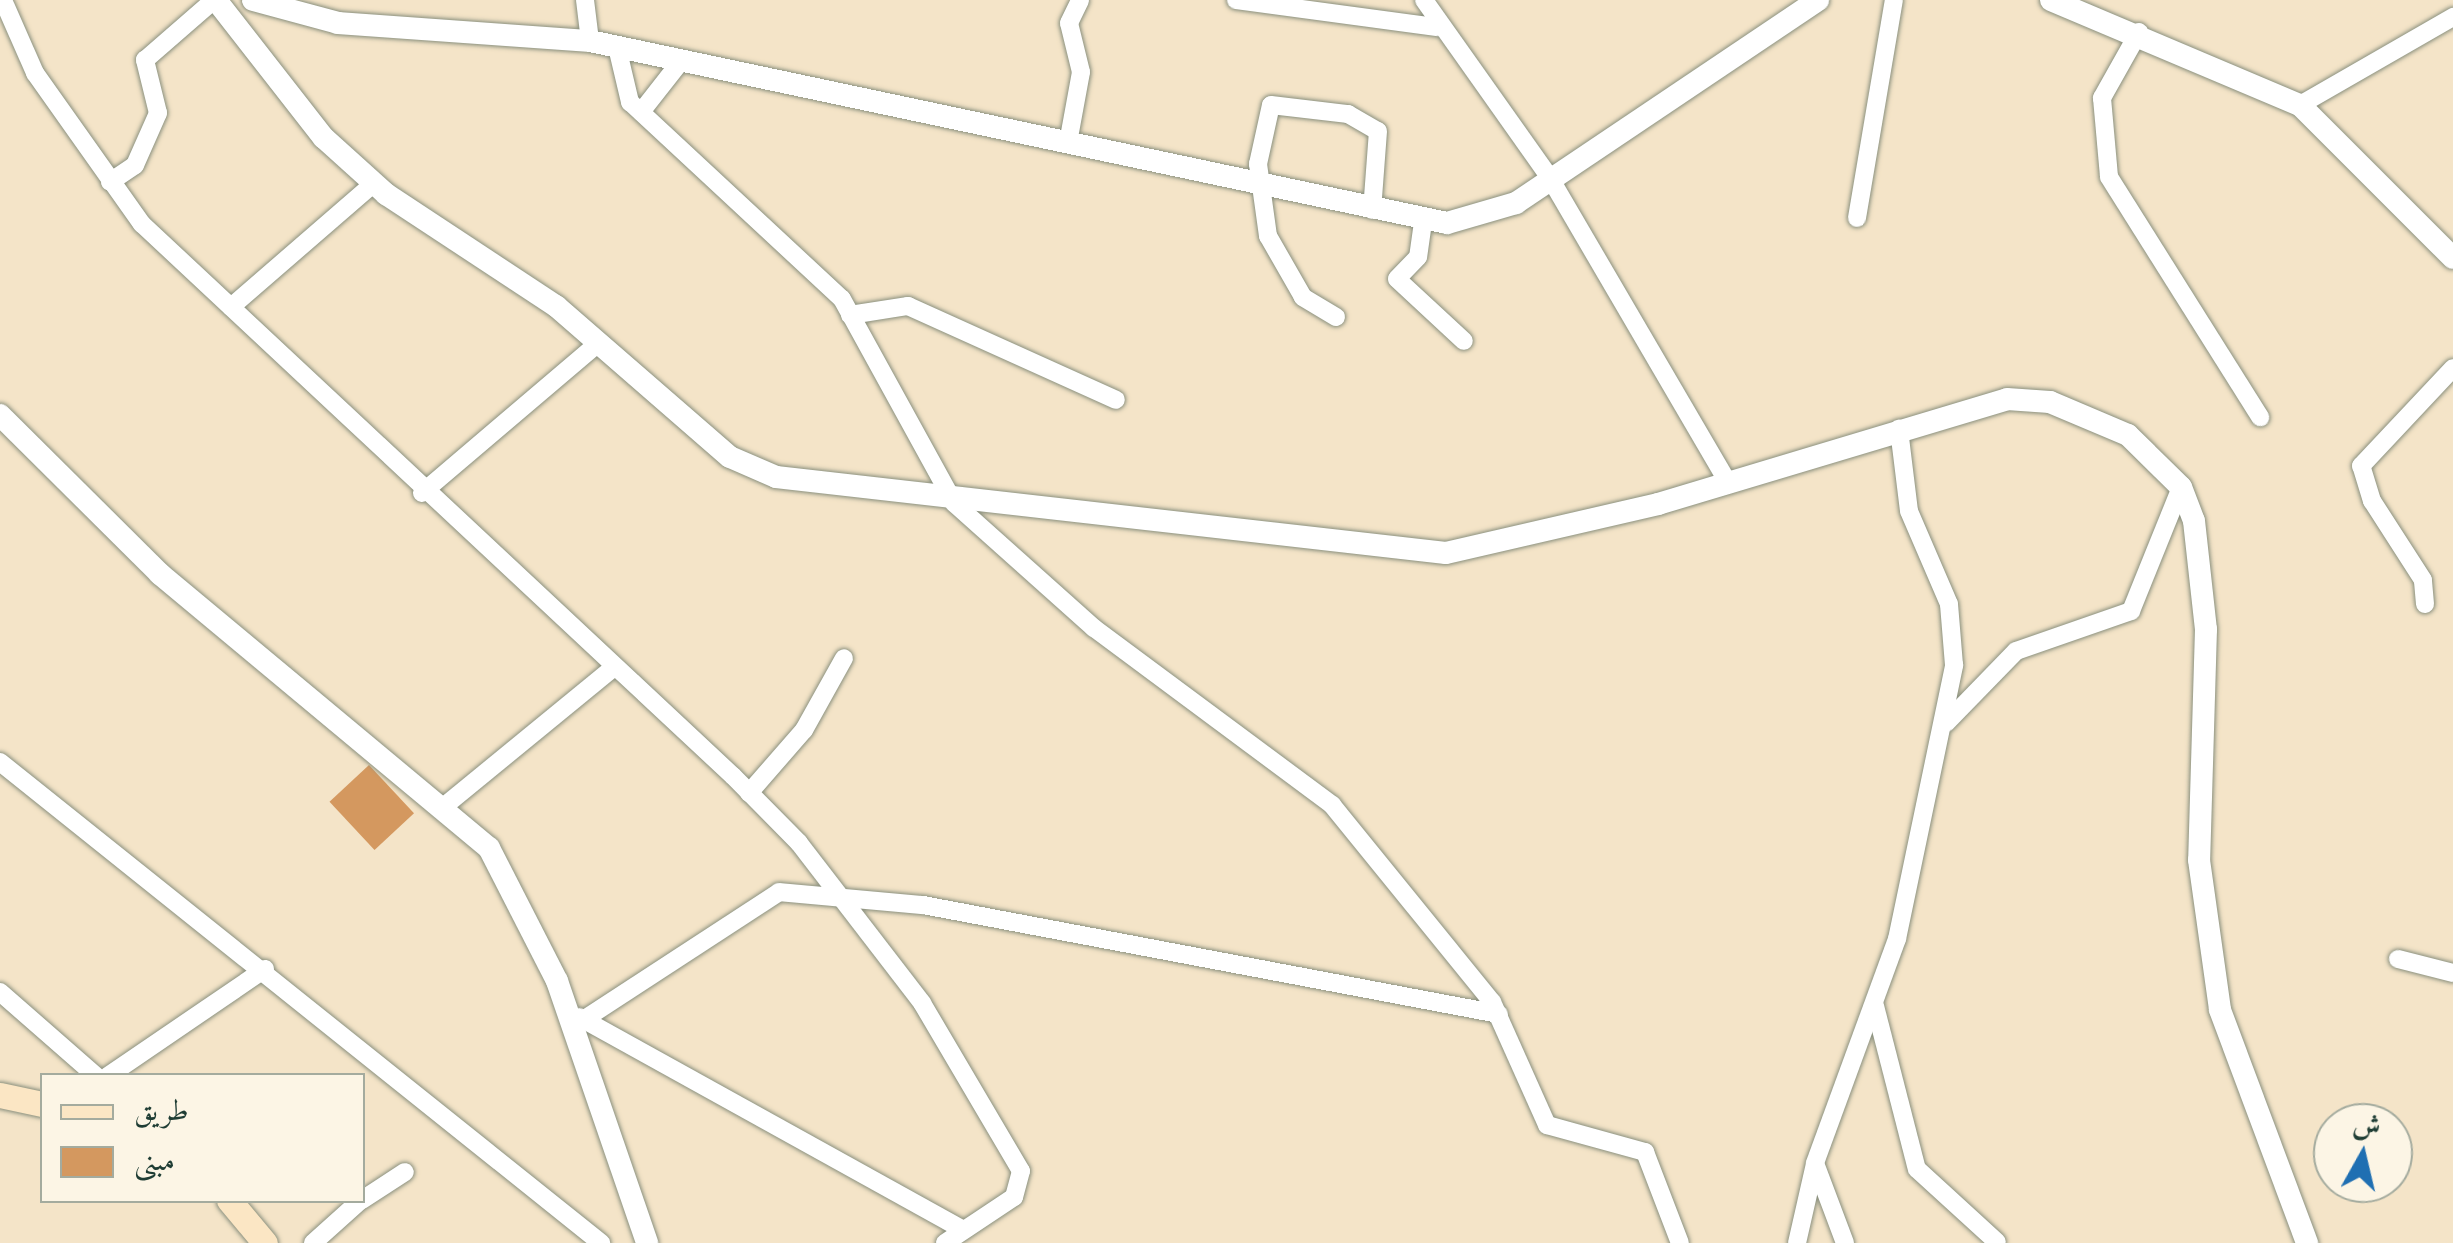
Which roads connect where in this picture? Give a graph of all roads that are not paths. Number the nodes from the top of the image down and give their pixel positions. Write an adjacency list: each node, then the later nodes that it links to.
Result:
1 (4, 0): 21 (street)
2 (215, 0): 21 (street); 22 (street)
3 (253, 0): 14 (street)
4 (585, 0): 14 (street)
5 (1080, 0): 19 (street)
6 (1236, 0): 12 (street)
7 (1424, 0): 12 (street)
8 (1818, 0): 20 (street)
9 (1894, 0): 25 (street)
10 (2051, 0): 13 (street)
11 (2453, 17): 17 (street)
12 (1437, 26): 20 (street)
13 (2139, 32): 17 (street); 36 (street)
14 (590, 41): 15 (street)
15 (616, 47): 16 (street); 18 (street)
16 (681, 61): 18 (street); 19 (street)
17 (2300, 105): 27 (street)
18 (640, 112): 29 (street)
19 (1068, 143): 23 (street)
20 (1550, 178): 26 (street); 38 (street)
21 (110, 182): 28 (street)
22 (374, 183): 28 (street); 32 (street)
23 (1258, 188): 24 (street); 24 (street); 30 (street)
24 (1372, 210): 26 (street)
25 (1857, 218)
26 (1423, 222): 31 (street)
27 (2453, 258)
28 (230, 307): 40 (street)
29 (850, 315): 34 (street); 41 (street)
30 (1336, 317)
31 (1464, 341)
32 (598, 343): 40 (street); 41 (street)
33 (2453, 368): 42 (street)
34 (1116, 400)
35 (0, 416): 48 (street)
36 (2260, 417)
37 (1899, 429): 38 (street); 39 (street); 45 (street)
38 (1728, 482): 41 (street)
39 (2181, 487): 45 (street); 76 (street)
40 (422, 493): 44 (street)
41 (954, 502): 55 (street)
42 (2425, 604)
43 (844, 658): 47 (street)
44 (612, 668): 47 (street); 48 (street)
45 (1946, 723): 54 (street)
46 (0, 762): 51 (street)
47 (749, 792): 49 (street)
48 (442, 808): 56 (street)
49 (836, 894): 55 (street); 56 (street); 66 (street)
50 (2398, 959): 52 (street)
51 (265, 969): 58 (street); 70 (street)
52 (2453, 973)
53 (0, 992): 57 (street)
54 (1875, 1006): 61 (street); 67 (street)
55 (1499, 1014): 73 (street)
56 (577, 1016): 66 (street); 71 (street)
57 (93, 1073)
58 (112, 1073)
59 (0, 1094): 60 (main road)
60 (40, 1104)
61 (1816, 1164): 74 (street); 75 (street)
62 (405, 1172): 63 (street)
63 (365, 1198)
64 (231, 1203): 68 (main road)
65 (359, 1203): 69 (street)
66 (962, 1228): 72 (street)
67 (1997, 1242)
68 (265, 1243)
69 (313, 1243)
70 (600, 1243)
71 (647, 1243)
72 (946, 1243)
73 (1680, 1243)
74 (1797, 1243)
75 (1845, 1243)
76 (2306, 1243)

